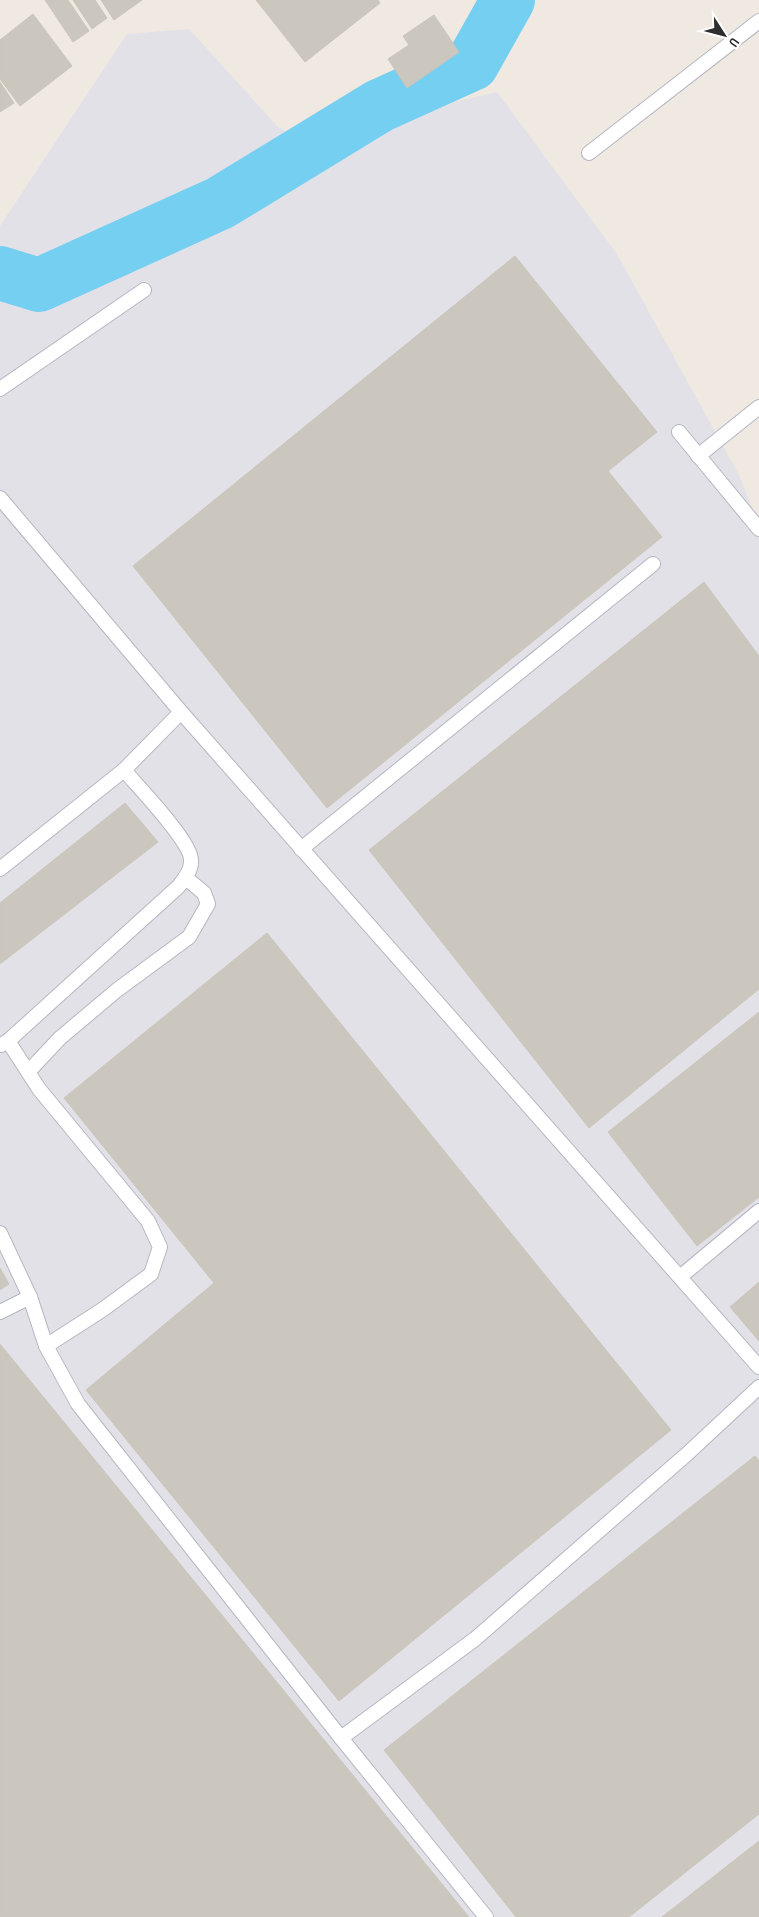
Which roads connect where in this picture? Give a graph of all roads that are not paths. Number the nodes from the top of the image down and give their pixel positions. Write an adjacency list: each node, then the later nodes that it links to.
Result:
1 (759, 21): 2 (lane)
2 (589, 153)
3 (144, 290): 4 (lane)
4 (0, 389)
5 (759, 407): 7 (lane)
6 (679, 432): 7 (lane)
7 (698, 456): 9 (lane)
8 (0, 498): 11 (lane)
9 (759, 529)
10 (653, 564): 13 (lane)
11 (181, 712): 12 (lane); 13 (lane)
12 (124, 770): 14 (lane); 15 (lane)
13 (301, 849): 20 (lane)
14 (0, 869)
15 (186, 878): 16 (lane); 17 (lane)
16 (4, 1043): 17 (lane)
17 (28, 1072): 23 (lane)
18 (759, 1211): 20 (lane)
19 (0, 1233): 21 (lane)
20 (680, 1277): 24 (lane)
21 (30, 1297): 22 (lane); 23 (lane)
22 (0, 1312)
23 (46, 1346): 26 (lane)
24 (759, 1367)
25 (759, 1387): 26 (lane)
26 (341, 1738): 27 (lane)
27 (486, 1917)

